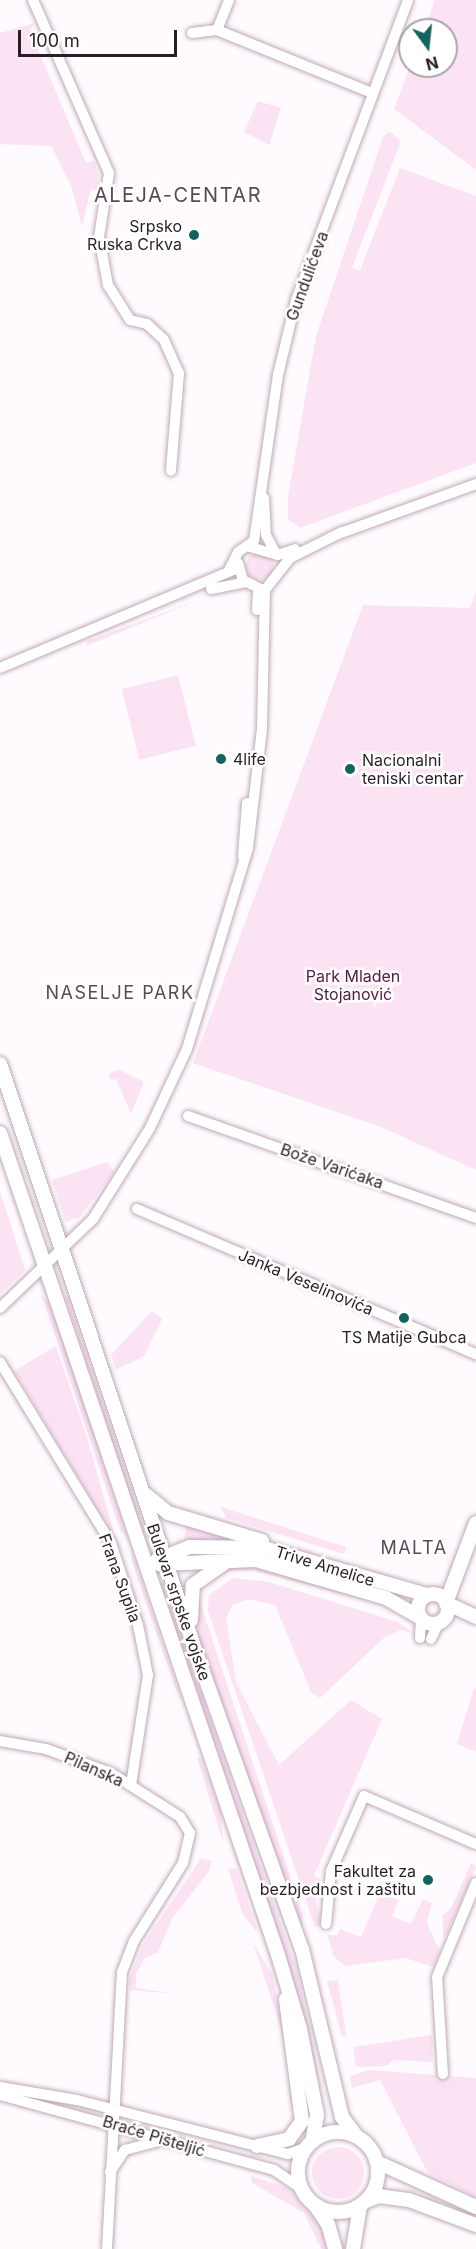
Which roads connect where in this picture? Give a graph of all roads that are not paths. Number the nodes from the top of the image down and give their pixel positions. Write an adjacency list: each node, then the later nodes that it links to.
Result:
1 (33, 0): 8 (street)
2 (229, 0): 4 (street)
3 (408, 0): 6 (street, Gundulićeva)
4 (217, 30): 5 (street); 6 (street)
5 (192, 33)
6 (372, 93): 7 (street, Gundulićeva)
7 (266, 465): 11 (street, Gundulićeva); 12 (street, Gundulićeva)
8 (171, 471)
9 (476, 484): 10 (street)
10 (342, 532): 12 (street); 13 (street)
11 (251, 544): 12 (street); 14 (street)
12 (277, 550): 13 (street)
13 (283, 567): 15 (street); 16 (street)
14 (240, 574): 15 (street); 16 (street); 17 (street); 17 (street)
15 (275, 581): 16 (street)
16 (262, 590): 24 (street)
17 (179, 597): 18 (street)
18 (0, 668)
19 (0, 1064): 24 (main road, Bulevar srpske vojske)
20 (188, 1116): 23 (street, Bože Varićaka)
21 (0, 1133): 25 (main road, Bulevar srpske vojske)
22 (137, 1209): 27 (street, Janka Veselinovića)
23 (476, 1218)
24 (61, 1252): 25 (street); 29 (main road, Bulevar srpske vojske)
25 (46, 1268): 26 (street); 31 (main road, Bulevar srpske vojske)
26 (0, 1308)
27 (476, 1354)
28 (0, 1362): 42 (street, Frana Supila)
29 (142, 1488): 32 (main road); 34 (main road, Bulevar srpske vojske)
30 (476, 1522): 36 (main road)
31 (142, 1548): 34 (main road); 35 (main road, Bulevar srpske vojske)
32 (290, 1552): 34 (main road, Trive Amelice); 36 (main road, Trive Amelice)
33 (241, 1559): 34 (main road, Trive Amelice); 37 (main road, Trive Amelice); 40 (main road)
34 (161, 1561): 35 (main road); 40 (main road, Bulevar srpske vojske)
35 (152, 1581): 46 (main road, Bulevar srpske vojske)
36 (436, 1597): 37 (main road); 38 (main road, Trive Amelice); 39 (main road)
37 (421, 1618): 39 (main road, Trive Amelice); 39 (street)
38 (476, 1618): 39 (main road, Trive Amelice)
39 (439, 1622)
40 (196, 1652): 52 (main road, Bulevar srpske vojske)
41 (0, 1741): 42 (street, Pilanska)
42 (131, 1785): 50 (street, Pilanska)
43 (476, 1844): 45 (street)
44 (476, 1883): 47 (street)
45 (326, 1924)
46 (285, 1976): 54 (main road, Bulevar srpske vojske); 55 (main road)
47 (443, 2074)
48 (0, 2087): 50 (street, Braće Pišteljić)
49 (0, 2095): 51 (street, Braće Pišteljić)
50 (111, 2109): 51 (street); 55 (street, Braće Pišteljić)
51 (111, 2123): 53 (street, Braće Pišteljić); 57 (street)
52 (357, 2137): 54 (main road); 56 (main road)
53 (170, 2141): 57 (street); 58 (street, Braće Pišteljić)
54 (309, 2145): 55 (street, Braće Pišteljić); 58 (main road)
55 (257, 2146)
56 (377, 2162): 59 (main road); 61 (main road)
57 (108, 2181): 63 (street)
58 (302, 2189): 60 (main road)
59 (363, 2203): 60 (main road); 62 (main road); 65 (main road)
60 (313, 2204): 64 (main road)
61 (476, 2206)
62 (476, 2224)
63 (107, 2249)
64 (335, 2249)
65 (353, 2249)

